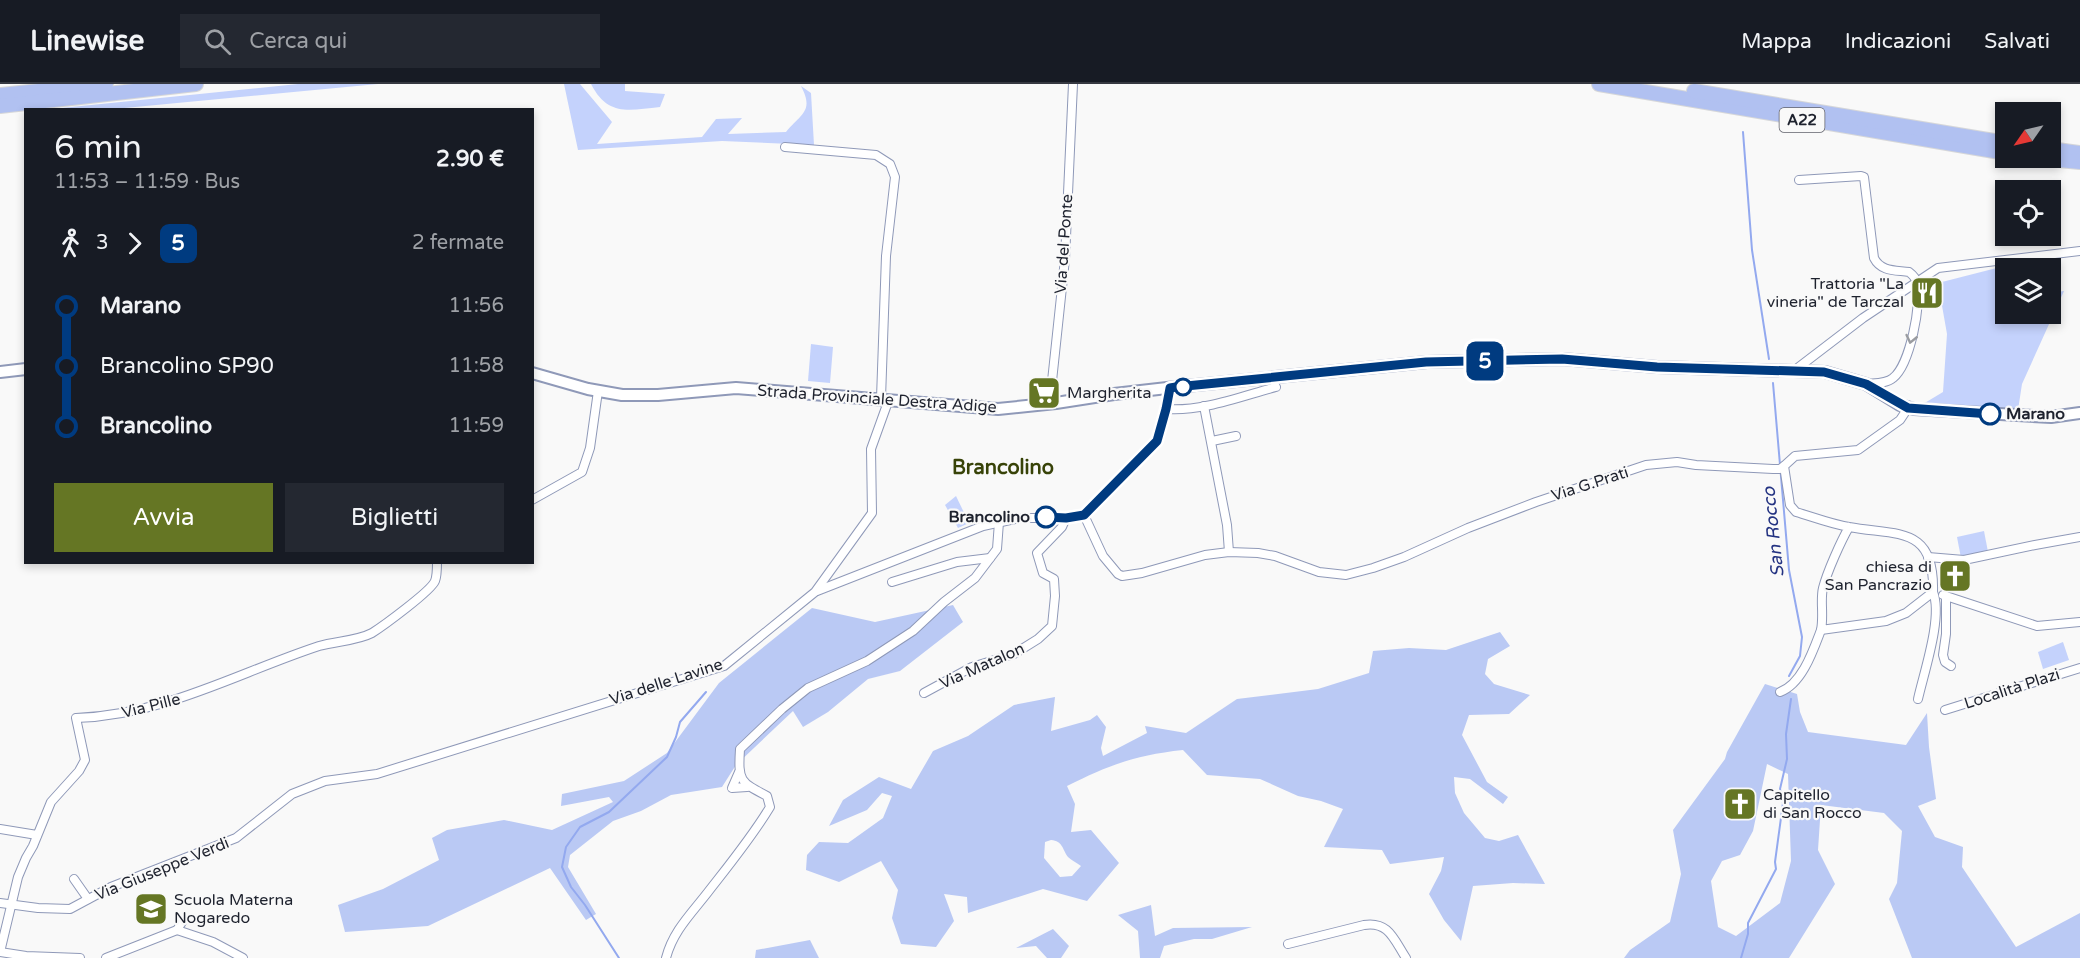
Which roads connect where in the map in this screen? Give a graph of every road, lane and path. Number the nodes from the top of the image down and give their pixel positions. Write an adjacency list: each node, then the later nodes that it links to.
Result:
1 (106, 84): 6 (highway)
2 (196, 84): 7 (highway)
3 (1073, 84): 27 (street, Via del Ponte)
4 (1599, 84): 11 (highway, A22)
5 (1652, 84): 8 (highway, A22)
6 (0, 95)
7 (0, 106)
8 (1995, 141)
9 (785, 147): 26 (street, Via delle Lavine)
10 (2061, 150): 12 (highway)
11 (1995, 151)
12 (2080, 153)
13 (2061, 160): 14 (highway)
14 (2080, 162)
15 (1799, 180): 17 (street)
16 (2080, 250): 17 (street)
17 (1917, 281): 19 (street); 22 (street, one-way to 22)
18 (24, 369): 20 (main road)
19 (1794, 370): 22 (main road, Strada Provinciale Destra Adige); 24 (main road, Strada Provinciale Destra Adige)
20 (0, 372)
21 (534, 374): 25 (main road, Strada Provinciale Destra Adige)
22 (1866, 384): 29 (main road, Strada Provinciale Destra Adige)
23 (1276, 387): 28 (street)
24 (1170, 388): 27 (main road, Strada Provinciale Destra Adige); 30 (street)
25 (598, 391): 26 (main road, Strada Provinciale Destra Adige); 35 (street)
26 (885, 399): 27 (main road, Strada Provinciale Destra Adige); 46 (street, Via delle Lavine)
27 (1056, 403)
28 (1204, 406): 30 (street); 33 (street)
29 (1908, 408): 31 (main road); 34 (street)
30 (1166, 409): 36 (street)
31 (2080, 413)
32 (1236, 436): 33 (street)
33 (1212, 441): 41 (street)
34 (1779, 468): 39 (street); 41 (street, Via G.Prati)
35 (534, 499)
36 (1084, 515): 37 (street); 41 (street, Via G.Prati)
37 (1066, 518): 38 (street); 54 (street, Via Matalon)
38 (999, 522): 43 (street); 46 (street)
39 (1849, 527): 42 (street); 50 (street)
40 (2080, 537): 42 (street)
41 (1229, 552)
42 (1928, 557): 47 (street)
43 (990, 558): 45 (street); 57 (street)
44 (437, 564): 61 (street, Via Pille)
45 (892, 582)
46 (815, 592): 59 (street, Via delle Lavine)
47 (1933, 592): 48 (street); 50 (street); 55 (street)
48 (1946, 596): 49 (street); 51 (street)
49 (2080, 622)
50 (1821, 630): 53 (street)
51 (1951, 666)
52 (2080, 668): 56 (street, Località Plazi)
53 (1780, 692)
54 (924, 693)
55 (1918, 699)
56 (1945, 710)
57 (739, 772): 58 (street); 58 (street)
58 (747, 787): 73 (street)
59 (292, 794): 63 (street, Via Giuseppe Verdi)
60 (0, 829): 61 (street)
61 (37, 835): 65 (street, Via Pille)
62 (74, 879): 63 (street, Via Giuseppe Verdi)
63 (88, 899): 65 (street, Via Giuseppe Verdi)
64 (0, 903): 65 (street, Via Giuseppe Verdi)
65 (12, 904): 69 (street, Via Pille)
66 (182, 922): 67 (street)
67 (177, 930): 71 (street); 72 (street)
68 (1288, 944): 74 (street)
69 (0, 952): 70 (street)
70 (80, 958)
71 (106, 958)
72 (243, 958)
73 (666, 958)
74 (1406, 958)

